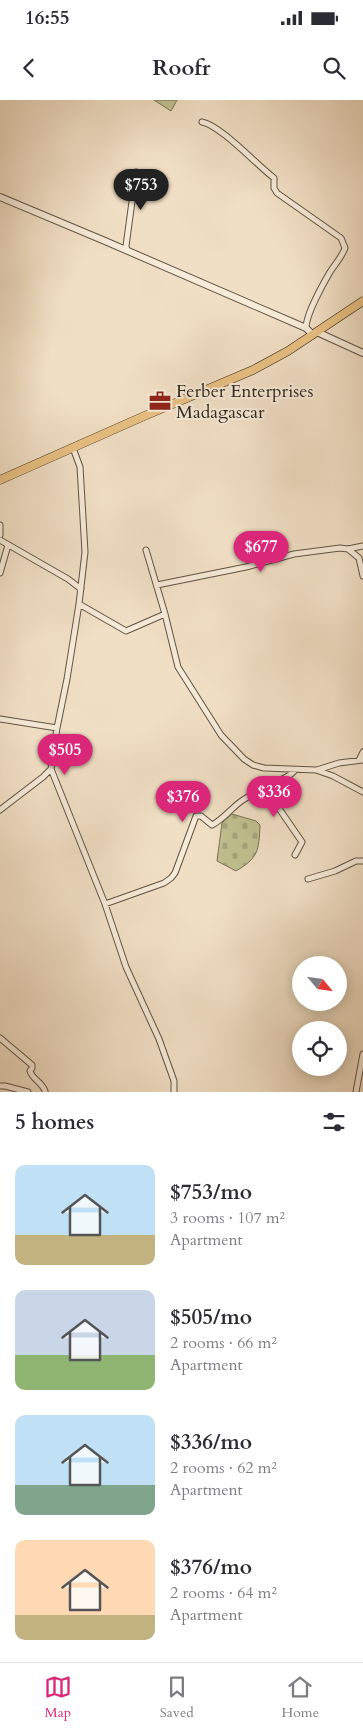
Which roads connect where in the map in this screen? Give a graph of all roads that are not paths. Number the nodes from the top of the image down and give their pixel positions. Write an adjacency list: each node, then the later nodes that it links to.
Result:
1 (202, 122): 6 (street)
2 (136, 172): 4 (street)
3 (0, 197): 4 (street)
4 (126, 250): 6 (street)
5 (363, 301): 7 (main road)
6 (306, 328): 7 (street)
7 (315, 334): 8 (street); 9 (main road)
8 (363, 353)
9 (73, 448): 10 (main road); 21 (street)
10 (0, 480)
11 (0, 525): 12 (street)
12 (0, 535)
13 (0, 540): 14 (street)
14 (8, 546): 18 (street); 21 (street)
15 (363, 546): 16 (street)
16 (348, 549): 19 (street); 20 (street)
17 (146, 550): 20 (street)
18 (0, 573)
19 (363, 576)
20 (156, 585): 23 (street)
21 (81, 589): 22 (street)
22 (79, 604): 23 (street); 25 (street)
23 (165, 614): 29 (street)
24 (0, 719): 25 (street)
25 (57, 728): 28 (street)
26 (363, 752): 27 (street)
27 (361, 760): 30 (street)
28 (51, 770): 33 (street); 37 (street)
29 (295, 770): 30 (street); 31 (street)
30 (316, 770): 32 (street)
31 (277, 782): 34 (street); 37 (street)
32 (363, 792)
33 (0, 810)
34 (295, 855)
35 (363, 861): 36 (street)
36 (308, 879)
37 (105, 904): 43 (street)
38 (0, 1038): 42 (street)
39 (363, 1054): 44 (street)
40 (0, 1086): 41 (street)
41 (28, 1092)
42 (45, 1092)
43 (174, 1092)
44 (356, 1092)

